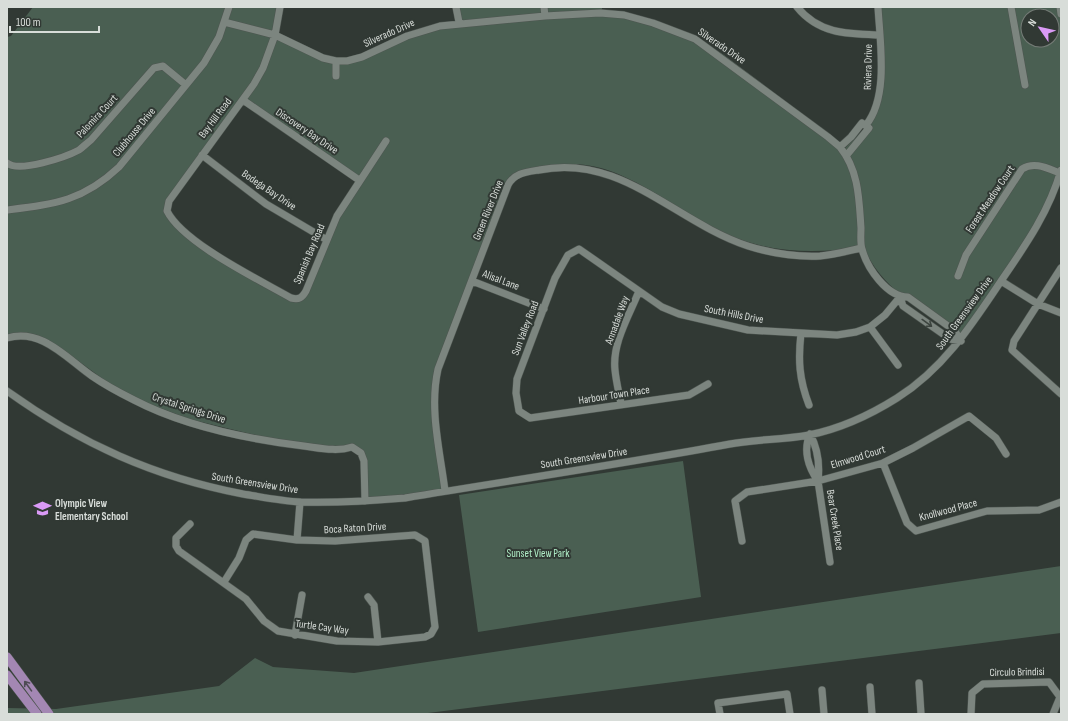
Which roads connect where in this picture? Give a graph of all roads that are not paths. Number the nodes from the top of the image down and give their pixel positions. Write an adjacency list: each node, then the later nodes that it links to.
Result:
1 (229, 7): 12 (street, Clubhouse Drive)
2 (280, 7): 14 (street, Bay Hill Road)
3 (456, 7): 13 (street)
4 (544, 7): 11 (street)
5 (796, 7): 15 (street)
6 (878, 7): 15 (street, Riviera Drive)
7 (1011, 7): 19 (street)
8 (1060, 7): 10 (street)
9 (600, 10): 11 (street, Silverado Drive); 23 (street, Silverado Drive)
10 (1061, 14)
11 (545, 16): 13 (street, Silverado Drive)
12 (224, 22): 14 (street, Silverado Drive); 18 (street, Clubhouse Drive)
13 (459, 22): 16 (street, Silverado Drive)
14 (275, 35): 16 (street, Silverado Drive); 20 (street, Bay Hill Road)
15 (879, 35): 21 (street, Riviera Drive)
16 (336, 61): 17 (street)
17 (336, 76)
18 (186, 85): 26 (street, Palomira Court); 29 (street, Clubhouse Drive)
19 (1025, 85)
20 (243, 100): 24 (street, Bay Hill Road); 28 (street, Discovery Bay Drive)
21 (866, 125): 23 (street); 25 (street, Riviera Drive)
22 (386, 141): 28 (street, Spanish Bay Road)
23 (840, 147): 25 (street, Silverado Drive)
24 (202, 155): 30 (street, Bay Hill Road); 31 (street, Bodega Bay Drive)
25 (846, 156): 32 (street, Silverado Drive)
26 (7, 163)
27 (1061, 171): 35 (street, Forest Meadow Court); 37 (street, South Greensview Drive)
28 (359, 180): 31 (street, Spanish Bay Road)
29 (7, 210)
30 (167, 211): 31 (street, Spanish Bay Road)
31 (327, 240)
32 (861, 248): 36 (street, Green River Drive); 39 (street, Silverado Drive)
33 (571, 253): 38 (street, South Hills Drive); 41 (street, Sun Valley Road)
34 (1061, 268): 40 (street)
35 (958, 276)
36 (472, 281): 41 (street, Alisal Lane); 58 (street, Green River Drive)
37 (1001, 281): 40 (street); 46 (street, South Greensview Drive)
38 (639, 291): 44 (street, South Hills Drive); 51 (street, Annadale Way)
39 (900, 297): 43 (street, South Hills Drive); 46 (street, Silverado Drive)
40 (1038, 304): 42 (street); 50 (street)
41 (544, 309): 53 (street, Sun Valley Road)
42 (1061, 314)
43 (870, 327): 44 (street, South Hills Drive); 47 (street)
44 (801, 333): 52 (street)
45 (7, 338): 59 (street, Crystal Springs Drive)
46 (961, 341): 54 (street, South Greensview Drive)
47 (898, 365)
48 (708, 384): 51 (street, Harbour Town Place)
49 (7, 391): 60 (street, South Greensview Drive)
50 (1061, 394)
51 (621, 404): 53 (street, Harbour Town Place)
52 (809, 405)
53 (523, 414)
54 (810, 434): 57 (street, Bear Creek Place); 58 (street, South Greensview Drive)
55 (1006, 454): 56 (street, Elmwood Court)
56 (883, 463): 57 (street, Elmwood Court); 61 (street, Knollwood Place)
57 (818, 481): 64 (street, Elmwood Court); 65 (street, Bear Creek Place)
58 (445, 491): 59 (street, South Greensview Drive)
59 (365, 501): 60 (street, South Greensview Drive)
60 (300, 502): 63 (street)
61 (1061, 502)
62 (190, 524): 66 (street, Turtle Cay Way)
63 (297, 540): 66 (street, Boca Raton Drive); 69 (street, Boca Raton Drive)
64 (742, 541)
65 (830, 562)
66 (224, 582): 70 (street, Turtle Cay Way)
67 (302, 595): 70 (street)
68 (368, 597): 71 (street)
69 (434, 630): 71 (street, Turtle Cay Way)
70 (295, 635): 71 (street, Turtle Cay Way)
71 (378, 642)
72 (7, 657): 78 (main road, one-way to 72)
73 (7, 675): 77 (main road)
74 (920, 683): 83 (street)
75 (870, 687): 82 (street)
76 (822, 690): 81 (street)
77 (37, 714)
78 (49, 714)
79 (720, 714): 80 (street)
80 (790, 714)
81 (824, 714)
82 (872, 714)
83 (921, 714)
84 (971, 714): 85 (street, Circulo Brindisi)
85 (1053, 714)

